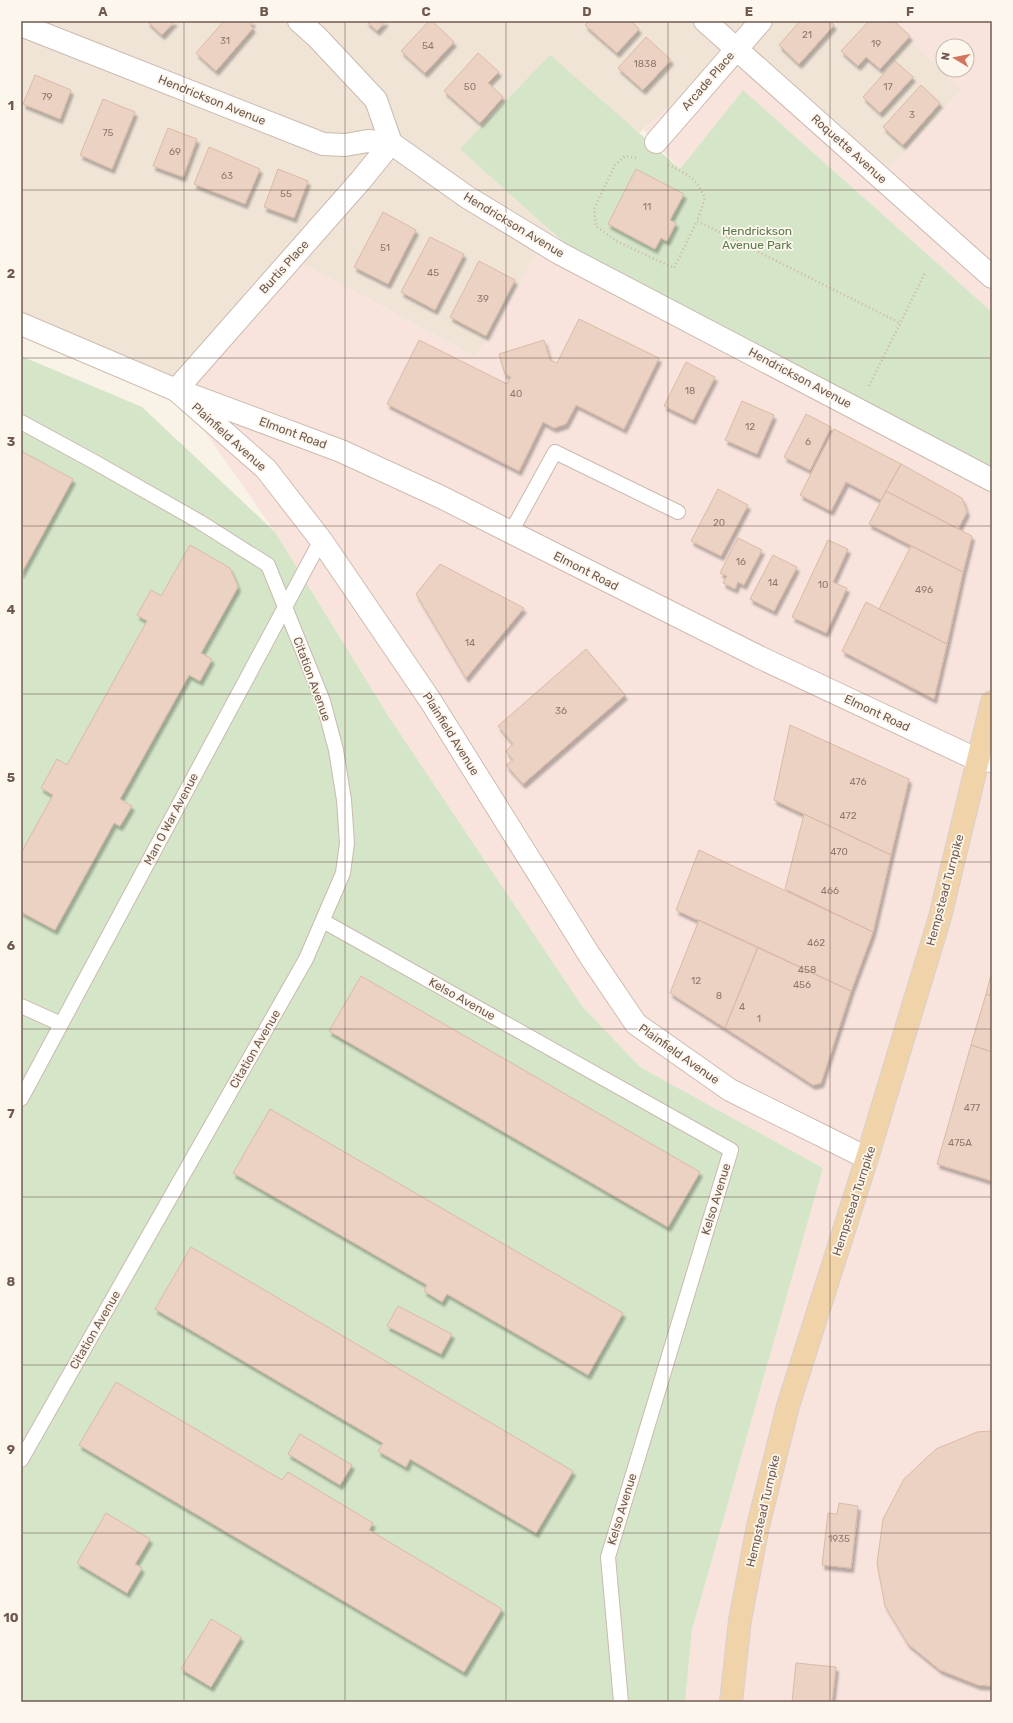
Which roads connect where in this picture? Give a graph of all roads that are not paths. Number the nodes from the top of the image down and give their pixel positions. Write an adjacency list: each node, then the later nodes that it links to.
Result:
1 (299, 21): 7 (street)
2 (705, 21): 5 (street, Roquette Avenue)
3 (761, 21): 5 (street, Arcade Place)
4 (21, 24): 7 (street, Hendrickson Avenue)
5 (736, 49): 6 (street, Arcade Place); 8 (street, Roquette Avenue)
6 (656, 142)
7 (391, 143): 10 (street, Burtis Place); 12 (street, Hendrickson Avenue)
8 (992, 277)
9 (21, 324): 10 (street, Plainfield Avenue)
10 (176, 390): 14 (street, Elmont Road); 15 (street, Plainfield Avenue)
11 (21, 422): 16 (lane, Citation Avenue)
12 (992, 480)
13 (678, 512): 14 (lane)
14 (511, 532): 18 (street, Elmont Road)
15 (321, 540): 16 (lane, Man O War Avenue); 23 (street, Plainfield Avenue)
16 (285, 606): 19 (lane, Citation Avenue); 21 (lane, Man O War Avenue)
17 (992, 702): 18 (main road, Hempstead Turnpike)
18 (985, 760): 23 (main road, Hempstead Turnpike)
19 (323, 921): 24 (lane, Citation Avenue); 25 (lane, Kelso Avenue)
20 (21, 1006): 21 (lane)
21 (61, 1024): 22 (lane, Man O War Avenue)
22 (21, 1099)
23 (867, 1158): 26 (main road, Hempstead Turnpike)
24 (21, 1460)
25 (621, 1702)
26 (731, 1702)

